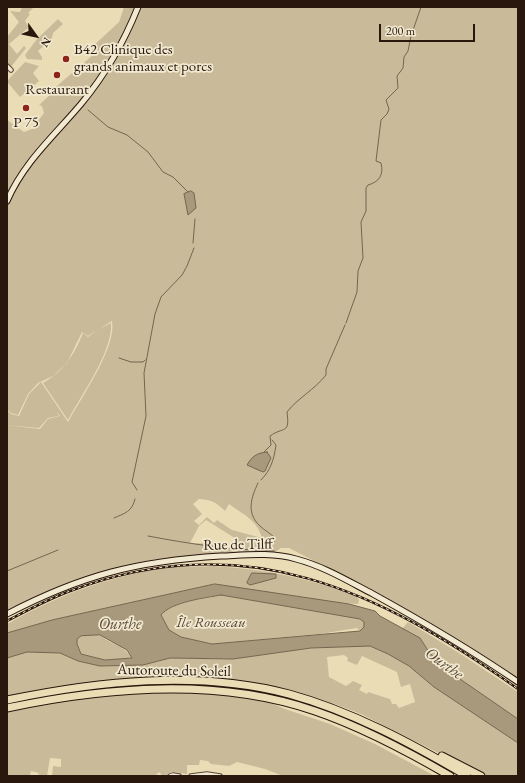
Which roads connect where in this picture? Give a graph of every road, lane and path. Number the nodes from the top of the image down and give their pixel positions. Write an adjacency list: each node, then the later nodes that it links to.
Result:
1 (138, 7): 4 (main road)
2 (7, 66): 3 (street)
3 (11, 70)
4 (7, 201)
5 (7, 614): 6 (main road, Rue de Tilff)
6 (518, 682)
7 (7, 700): 9 (highway, Autoroute du Soleil)
8 (7, 708): 14 (highway, Autoroute du Soleil)
9 (426, 752): 15 (highway, Autoroute du Soleil); 16 (highway)
10 (170, 776): 11 (street)
11 (179, 776)
12 (191, 776): 13 (street)
13 (220, 776)
14 (450, 776)
15 (467, 776)
16 (481, 776)

